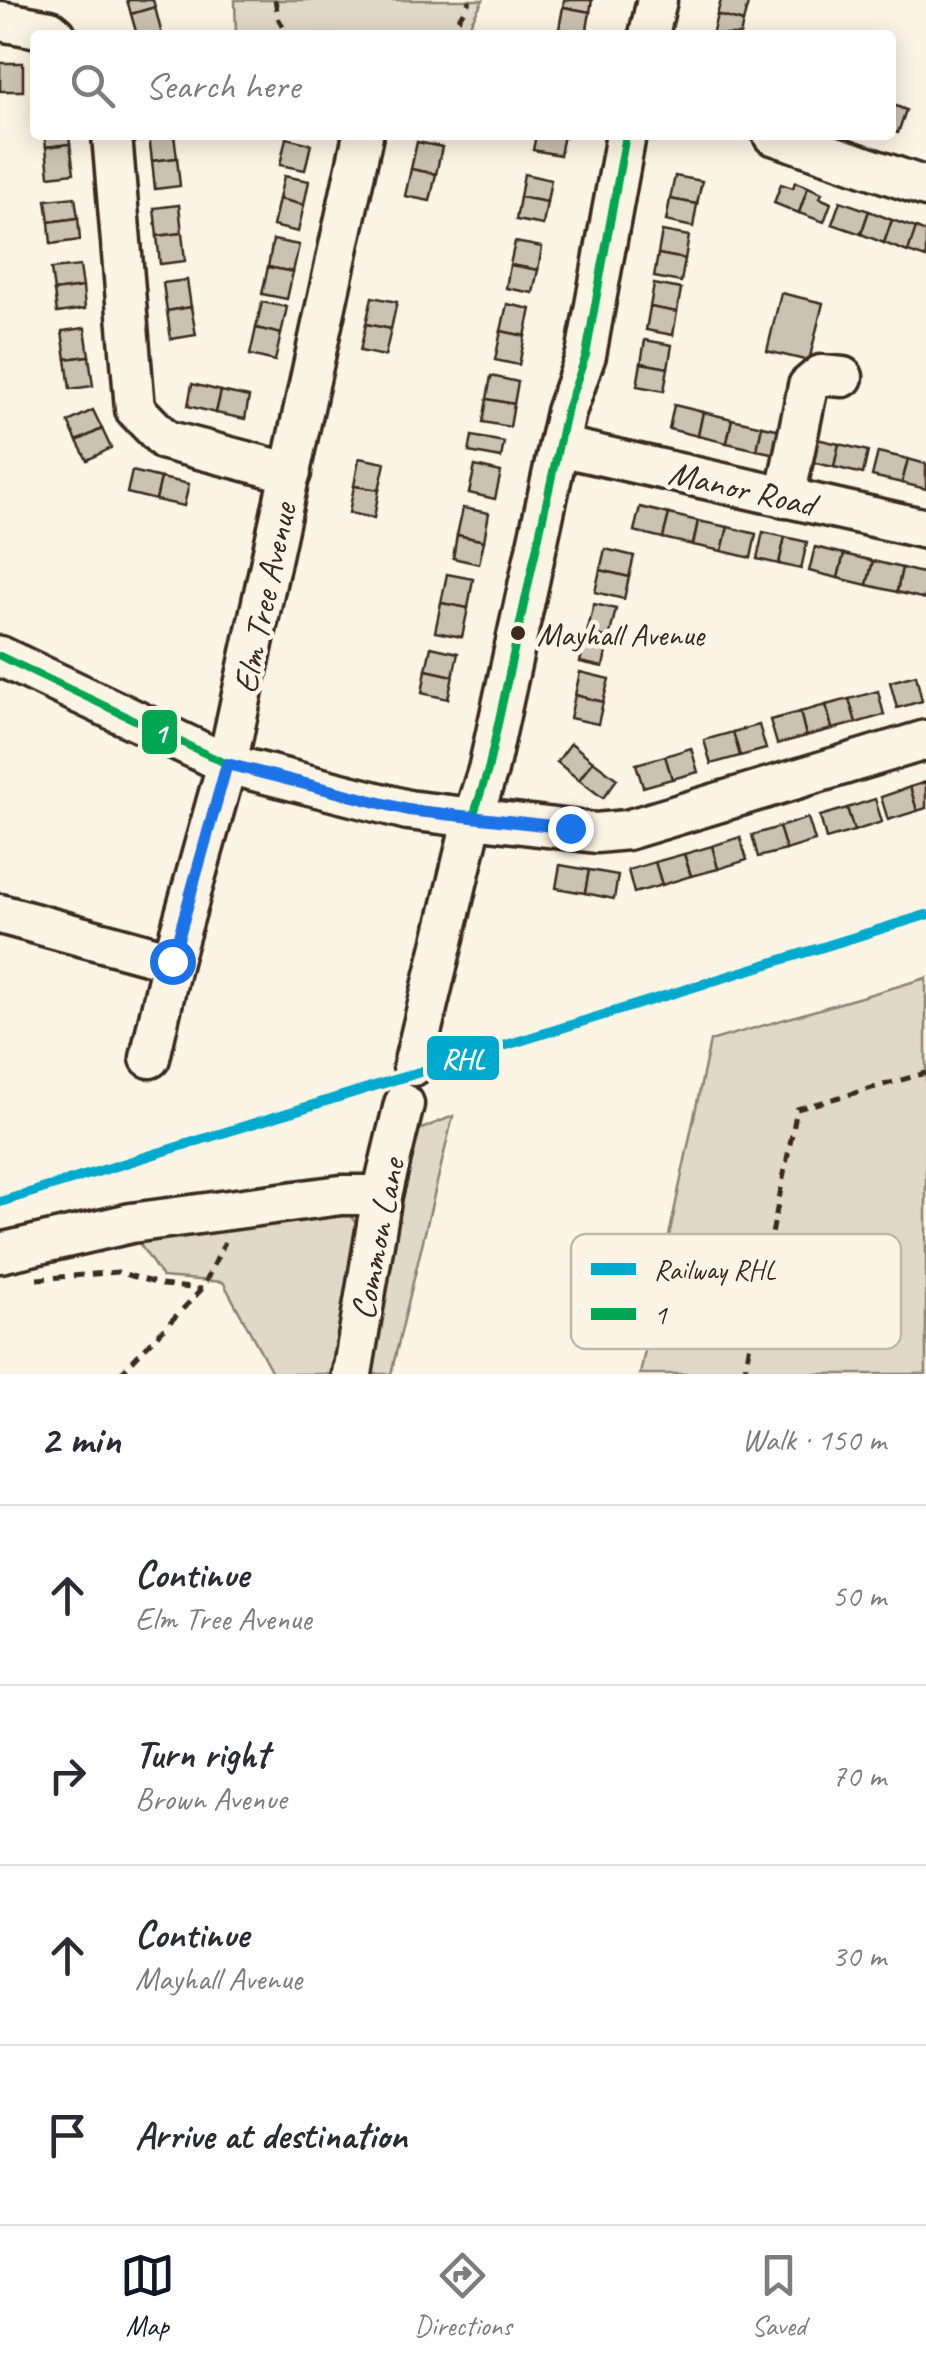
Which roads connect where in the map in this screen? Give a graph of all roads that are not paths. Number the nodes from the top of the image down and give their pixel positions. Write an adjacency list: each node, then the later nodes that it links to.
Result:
1 (658, 0): 4 (street)
2 (0, 21): 3 (street)
3 (50, 30)
4 (650, 30)
5 (112, 140): 12 (street)
6 (363, 140): 12 (street, Elm Tree Avenue)
7 (625, 140): 11 (street)
8 (788, 140): 9 (street)
9 (926, 187)
10 (843, 377): 13 (street)
11 (558, 446): 13 (street, Manor Road); 18 (street)
12 (291, 473): 17 (street, Elm Tree Avenue)
13 (785, 498): 14 (street, Manor Road)
14 (926, 529)
15 (0, 656): 17 (street)
16 (926, 740): 18 (street)
17 (227, 764): 18 (street); 20 (street, Elm Tree Avenue)
18 (473, 817): 22 (street)
19 (0, 914): 20 (street)
20 (172, 961): 21 (street, Elm Tree Avenue)
21 (150, 1058)
22 (413, 1066)
23 (404, 1104): 24 (street, Common Lane)
24 (382, 1195): 25 (street); 26 (street, Common Lane)
25 (0, 1253)
26 (352, 1374)

